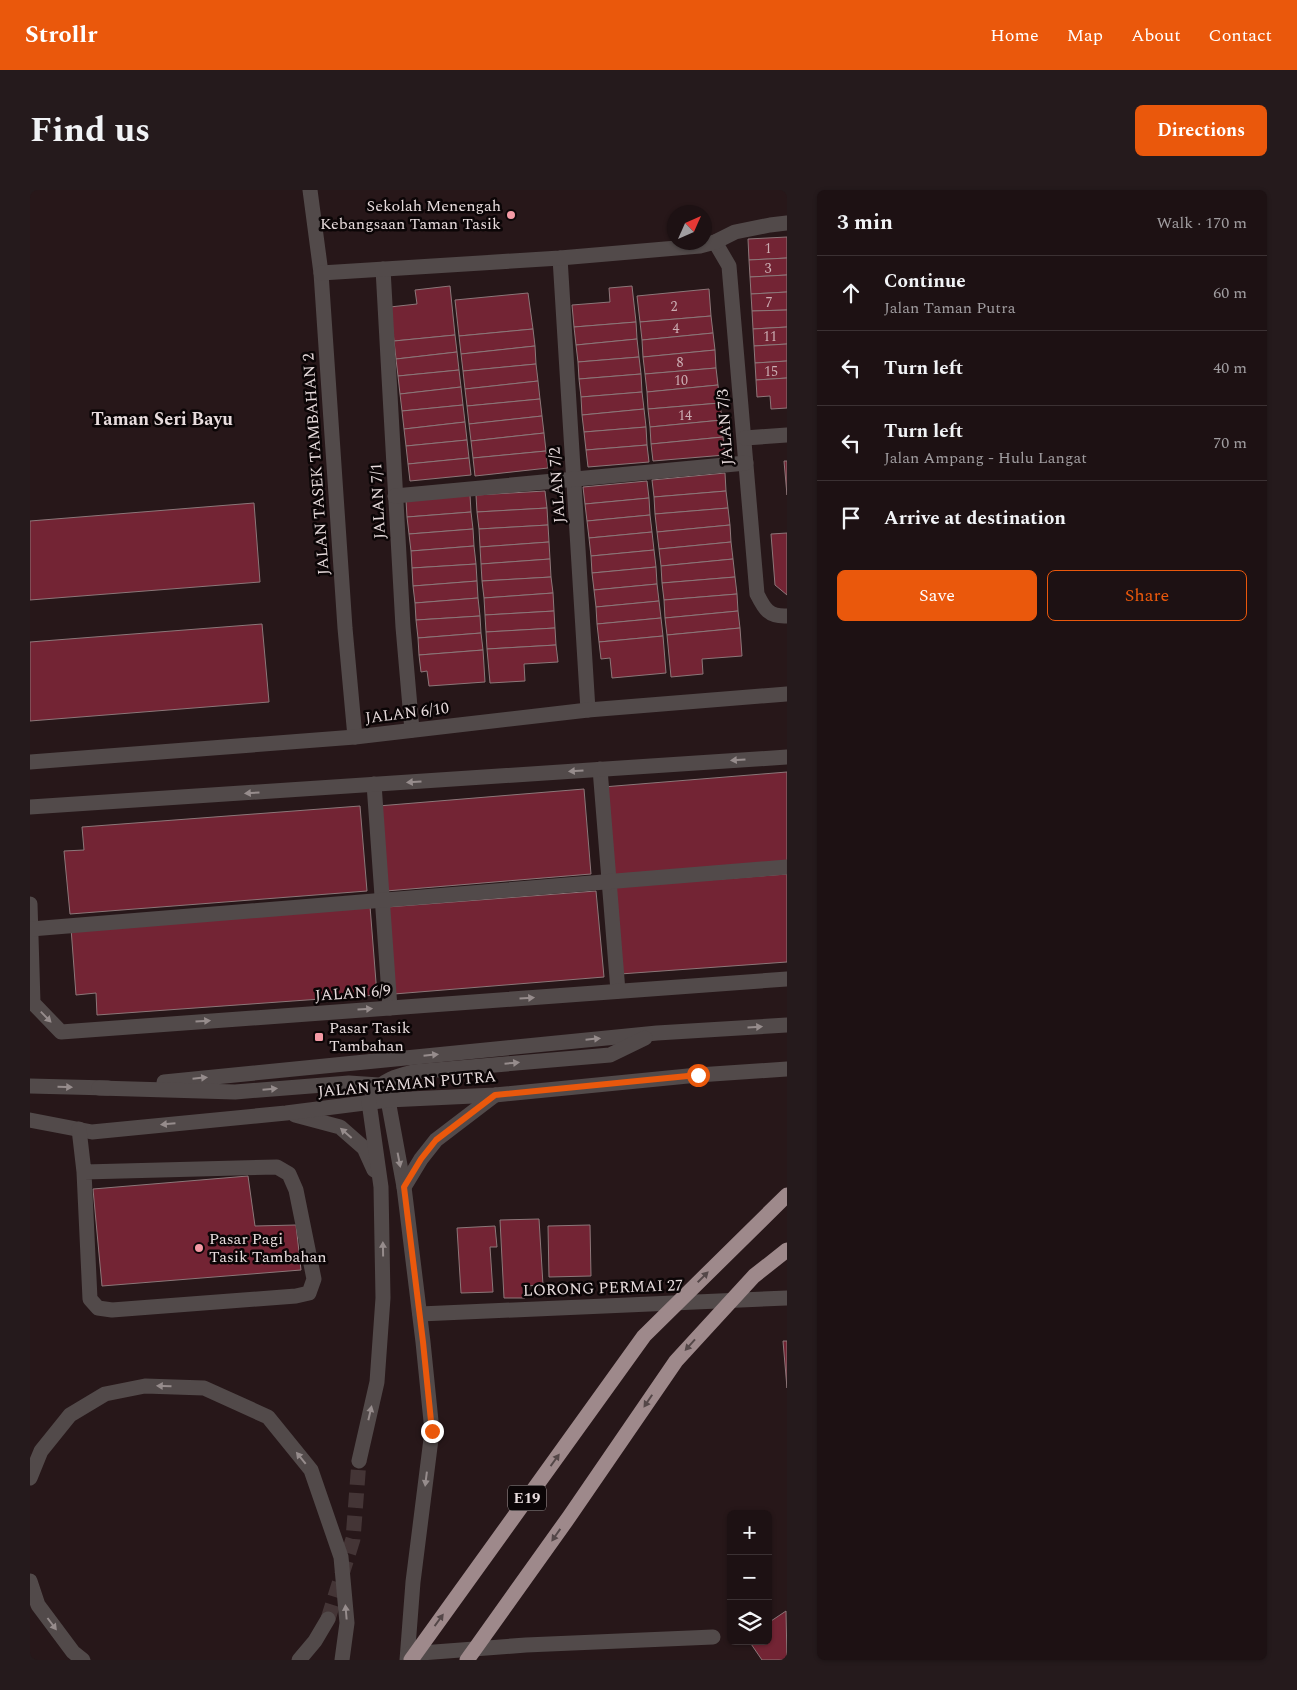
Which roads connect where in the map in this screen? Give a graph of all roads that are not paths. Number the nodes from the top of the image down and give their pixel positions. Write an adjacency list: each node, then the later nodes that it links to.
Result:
1 (310, 190): 6 (street, JALAN TASEK TAMBAHAN 2)
2 (787, 223): 3 (street)
3 (715, 242): 4 (street); 8 (street, JALAN 7/3)
4 (560, 258): 5 (street); 10 (street, JALAN 7/2)
5 (383, 269): 6 (street); 11 (street, JALAN 7/1)
6 (321, 274): 16 (street, JALAN TASEK TAMBAHAN 2)
7 (787, 435): 8 (street)
8 (745, 438): 9 (street, JALAN 7/3)
9 (746, 463): 10 (street); 12 (street, JALAN 7/3)
10 (574, 480): 11 (street); 14 (street, JALAN 7/2)
11 (395, 496): 15 (street, JALAN 7/1)
12 (787, 616)
13 (787, 694): 14 (street, JALAN 6/10)
14 (588, 710): 15 (street, JALAN 6/10)
15 (412, 730): 16 (street, JALAN 6/10)
16 (355, 737): 18 (street, JALAN 6/10)
17 (787, 757): 19 (street, one-way to 19)
18 (30, 762)
19 (600, 769): 20 (street, one-way to 20); 23 (street)
20 (374, 784): 21 (street, one-way to 21); 24 (street)
21 (30, 808)
22 (787, 867): 23 (street)
23 (609, 882): 24 (street); 28 (street)
24 (382, 899): 26 (street); 29 (street)
25 (30, 904): 26 (street, JALAN 6/9)
26 (31, 929): 29 (street, JALAN 6/9, one-way to 29)
27 (787, 979): 28 (street, JALAN 6/9)
28 (618, 991): 29 (street, JALAN 6/9, one-way to 28)
29 (390, 1008)
30 (787, 1025): 31 (street, JALAN TAMAN PUTRA, one-way to 30)
31 (657, 1033): 33 (street, one-way to 31); 35 (street, JALAN TAMAN PUTRA, one-way to 31)
32 (787, 1069): 36 (street, JALAN TAMAN PUTRA)
33 (378, 1085): 35 (street, one-way to 33); 37 (street); 38 (street)
34 (30, 1086): 35 (street, JALAN TAMAN PUTRA, one-way to 35)
35 (99, 1088)
36 (495, 1095): 37 (street, JALAN TAMAN PUTRA); 44 (street)
37 (388, 1100): 38 (street, JALAN TAMAN PUTRA); 44 (street, one-way to 44)
38 (369, 1102): 39 (street, JALAN TAMAN PUTRA); 43 (street)
39 (286, 1113): 41 (street, JALAN TAMAN PUTRA, one-way to 41); 43 (street, one-way to 39)
40 (30, 1120): 41 (street, JALAN TAMAN PUTRA)
41 (79, 1129): 42 (street)
42 (84, 1172): 42 (street)
43 (381, 1187): 49 (street, one-way to 43)
44 (404, 1187): 48 (street)
45 (787, 1195): 54 (highway, E19, one-way to 45, bridge)
46 (787, 1250): 58 (highway, E19, one-way to 58, bridge)
47 (787, 1298): 48 (street, LORONG PERMAI 27)
48 (420, 1314): 54 (street, one-way to 54)
49 (359, 1461)
50 (30, 1478): 57 (street, one-way to 50)
51 (30, 1581): 55 (street, one-way to 55)
52 (328, 1619): 56 (street)
53 (714, 1638): 54 (street)
54 (408, 1658)
55 (83, 1660)
56 (299, 1660)
57 (342, 1660)
58 (467, 1660)

